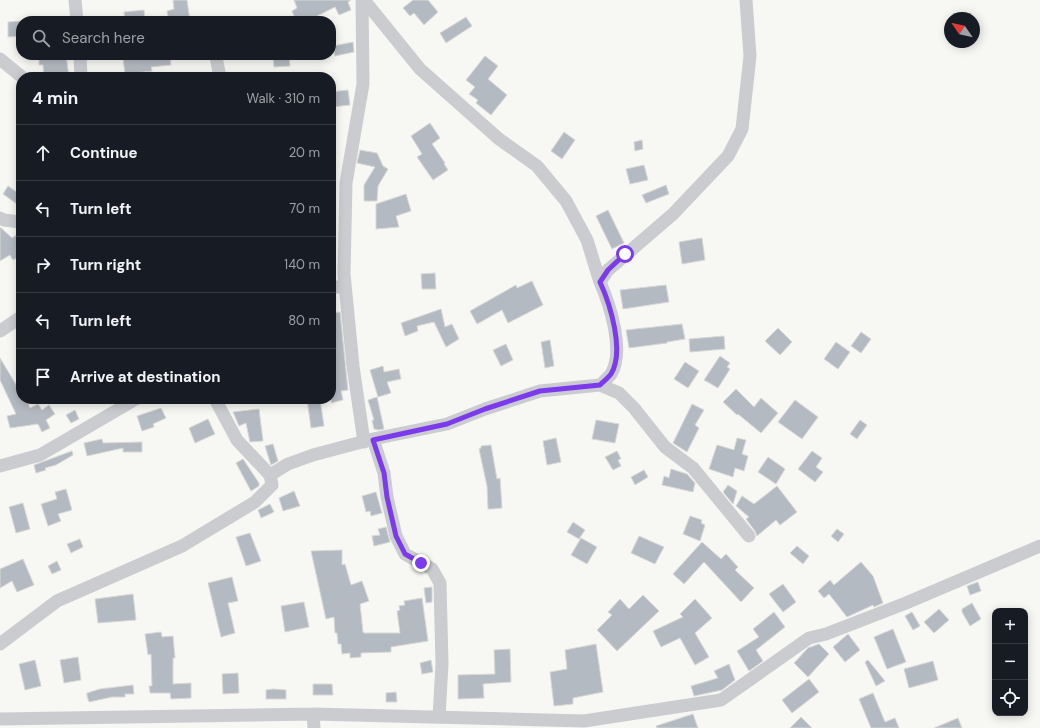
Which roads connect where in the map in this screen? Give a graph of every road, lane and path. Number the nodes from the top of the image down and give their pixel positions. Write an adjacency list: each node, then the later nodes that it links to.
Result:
1 (75, 0): 4 (street)
2 (363, 0): 13 (street); 15 (street)
3 (746, 0): 13 (street)
4 (77, 16)
5 (0, 59): 8 (street)
6 (80, 60): 9 (street)
7 (217, 60): 10 (street)
8 (16, 72)
9 (81, 72)
10 (219, 72)
11 (0, 218): 12 (street)
12 (16, 221)
13 (600, 282): 18 (street)
14 (336, 287): 15 (street)
15 (345, 287): 21 (street)
16 (16, 321): 17 (street)
17 (0, 332)
18 (600, 385): 21 (street); 24 (street)
19 (127, 404): 22 (street)
20 (218, 404): 23 (street)
21 (369, 441): 23 (street); 28 (street)
22 (0, 466)
23 (270, 475): 26 (street)
24 (749, 536)
25 (1040, 546): 28 (street)
26 (0, 644)
27 (313, 714): 28 (street); 29 (street); 30 (street)
28 (439, 716)
29 (0, 719)
30 (314, 728)

